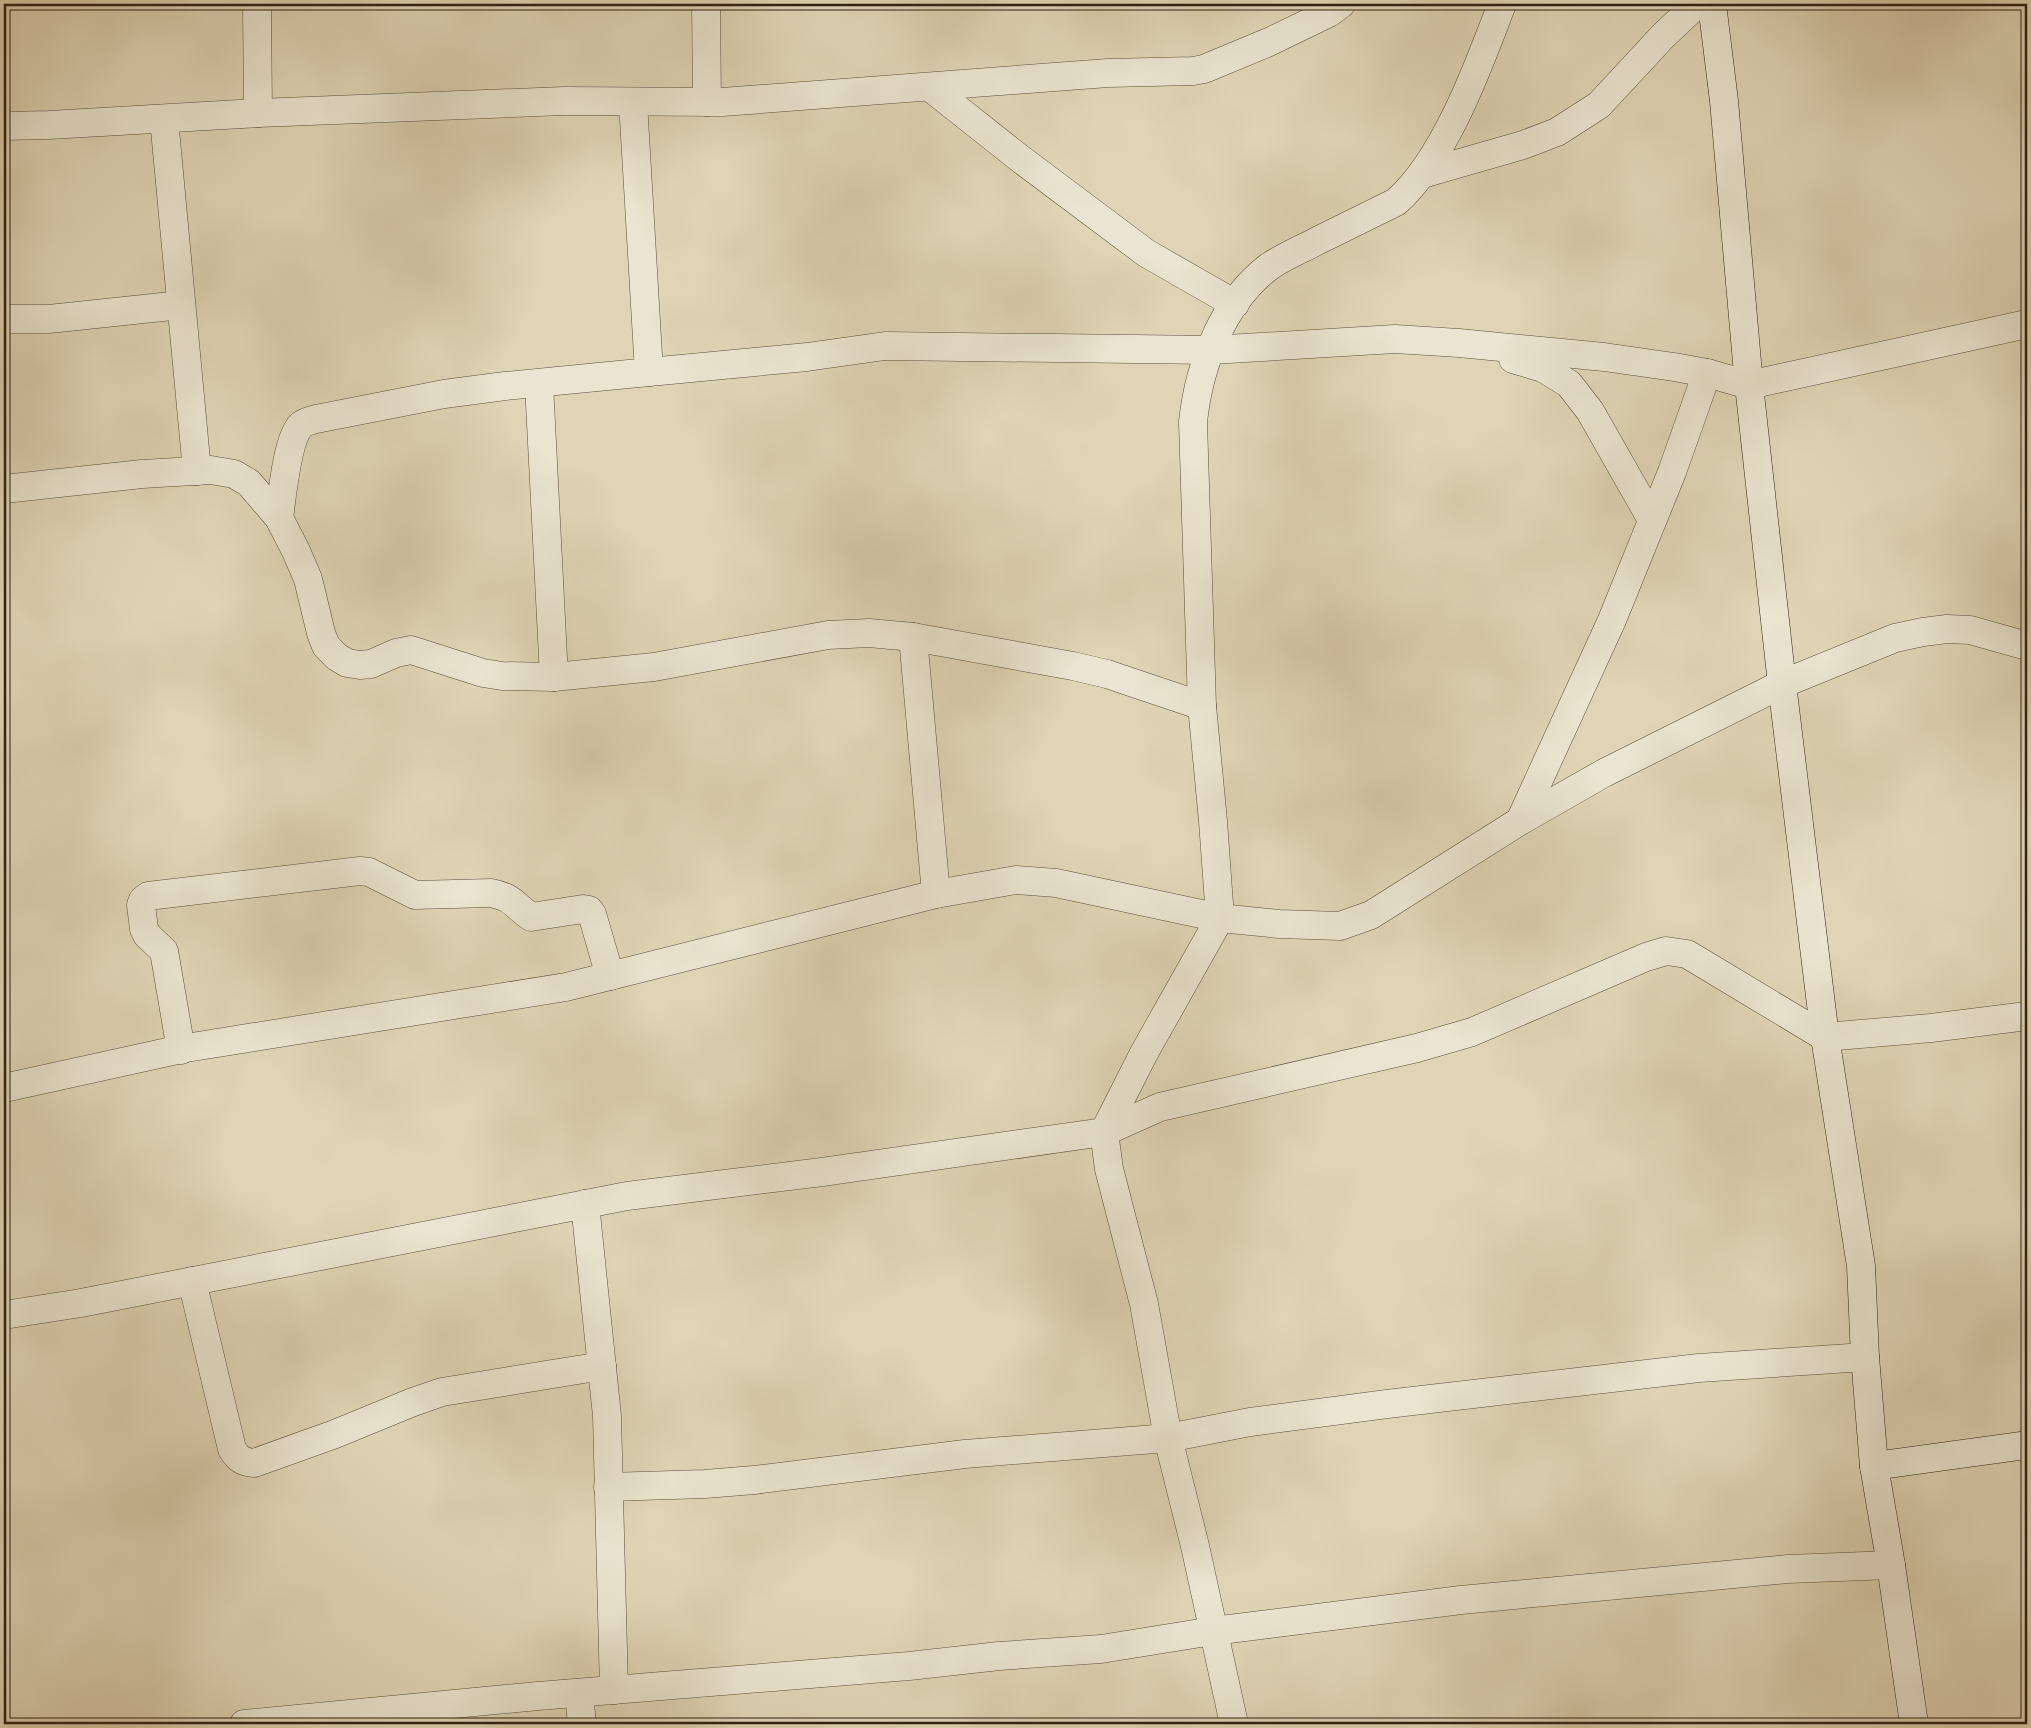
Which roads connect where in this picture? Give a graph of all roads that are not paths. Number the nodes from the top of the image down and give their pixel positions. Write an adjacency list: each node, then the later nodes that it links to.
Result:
1 (257, 4): 10 (street)
2 (706, 4): 9 (street)
3 (1341, 4): 7 (street)
4 (1502, 4): 13 (street)
5 (1697, 4): 13 (street)
6 (1712, 4): 23 (street)
7 (931, 88): 9 (street); 14 (street)
8 (633, 102): 9 (street); 10 (street); 20 (street)
9 (707, 102)
10 (258, 113): 11 (street)
11 (164, 119): 12 (street); 15 (street)
12 (4, 126)
13 (1422, 174): 14 (street)
14 (1235, 304): 19 (street)
15 (181, 305): 16 (street); 24 (street)
16 (4, 319)
17 (2027, 324): 23 (street)
18 (1459, 343): 19 (street); 21 (street); 27 (street)
19 (1211, 350): 20 (street); 32 (street)
20 (649, 372): 22 (street)
21 (1706, 373): 23 (street); 27 (street)
22 (539, 384): 26 (street); 30 (street)
23 (1749, 385): 31 (street)
24 (198, 471): 25 (street); 26 (street)
25 (4, 489)
26 (278, 518): 30 (street)
27 (1652, 520): 33 (street)
28 (913, 637): 30 (street); 32 (street); 34 (street)
29 (2027, 646): 31 (street)
30 (554, 677)
31 (1782, 684): 33 (street); 38 (street)
32 (1202, 706): 35 (street)
33 (1520, 821): 35 (street)
34 (936, 894): 35 (street); 36 (street)
35 (1220, 918): 41 (street)
36 (610, 976): 39 (street); 39 (street)
37 (2027, 1016): 38 (street)
38 (1826, 1037): 41 (street); 45 (street)
39 (181, 1050): 40 (street)
40 (4, 1088)
41 (1104, 1132): 42 (street); 47 (street)
42 (585, 1204): 43 (street); 46 (street)
43 (192, 1281): 44 (street); 46 (street)
44 (4, 1315)
45 (1864, 1357): 47 (street); 49 (street)
46 (602, 1366): 50 (street)
47 (1168, 1438): 50 (street); 52 (street)
48 (2027, 1445): 49 (street)
49 (1874, 1466): 51 (street)
50 (608, 1487): 53 (street)
51 (1891, 1565): 52 (street); 58 (street)
52 (1213, 1631): 53 (street); 57 (street)
53 (614, 1690): 54 (street)
54 (579, 1693): 55 (street); 56 (street)
55 (244, 1724)
56 (582, 1724)
57 (1234, 1724)
58 (1914, 1724)

